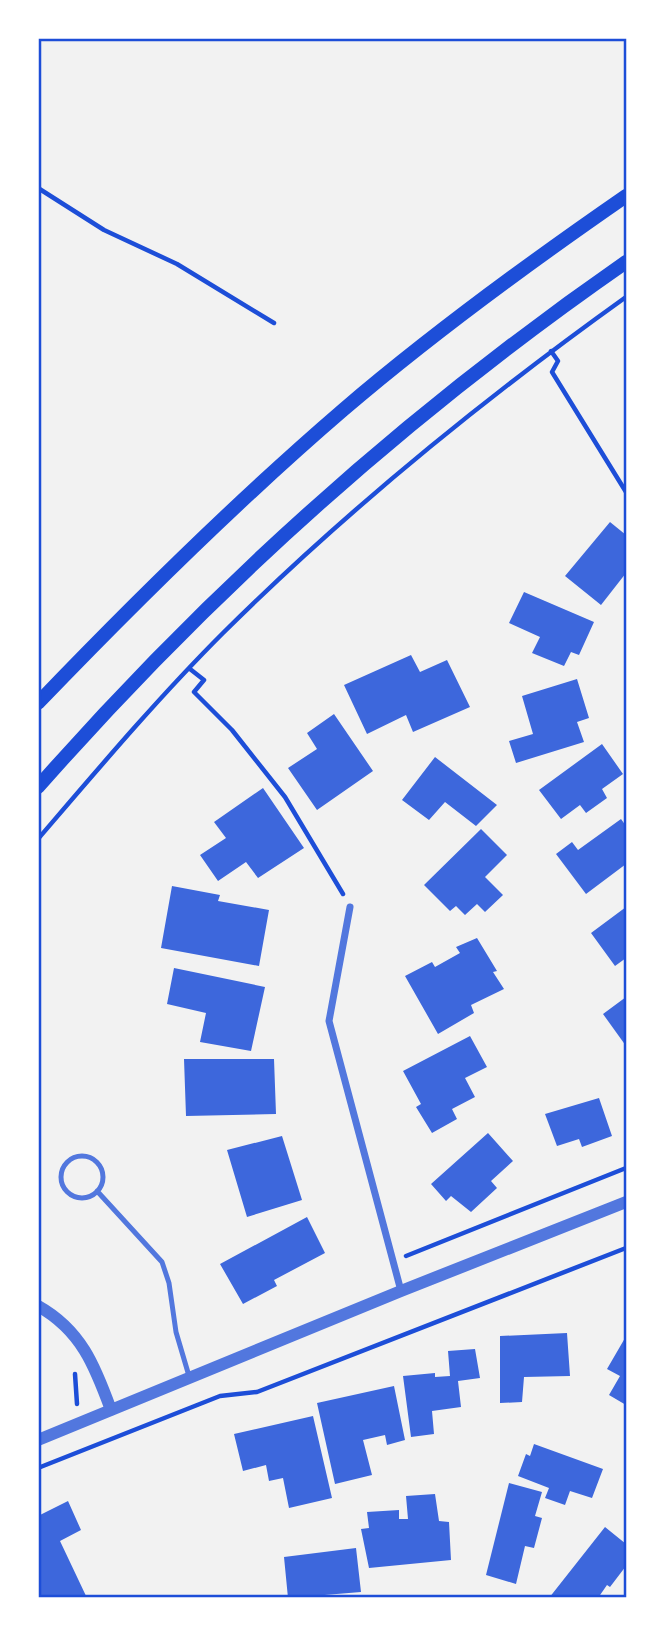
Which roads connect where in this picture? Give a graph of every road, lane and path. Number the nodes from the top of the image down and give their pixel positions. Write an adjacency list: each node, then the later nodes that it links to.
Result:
1 (38, 188): 5 (path)
2 (626, 196): 9 (main road)
3 (626, 262): 10 (main road)
4 (626, 296): 6 (path)
5 (274, 323)
6 (551, 351): 7 (path); 8 (path)
7 (626, 492)
8 (190, 669): 11 (path); 12 (path)
9 (38, 703)
10 (38, 787)
11 (38, 839)
12 (350, 907): 17 (street)
13 (626, 1168): 17 (path)
14 (97, 1191): 14 (lane); 21 (lane)
15 (626, 1202): 18 (street)
16 (626, 1248): 25 (path)
17 (393, 1261): 18 (street)
18 (401, 1290): 21 (street)
19 (38, 1306): 22 (street)
20 (75, 1367): 23 (path)
21 (191, 1380): 22 (street)
22 (111, 1410): 23 (street)
23 (80, 1423): 24 (street); 25 (path)
24 (38, 1440)
25 (84, 1450): 26 (path)
26 (38, 1468)

